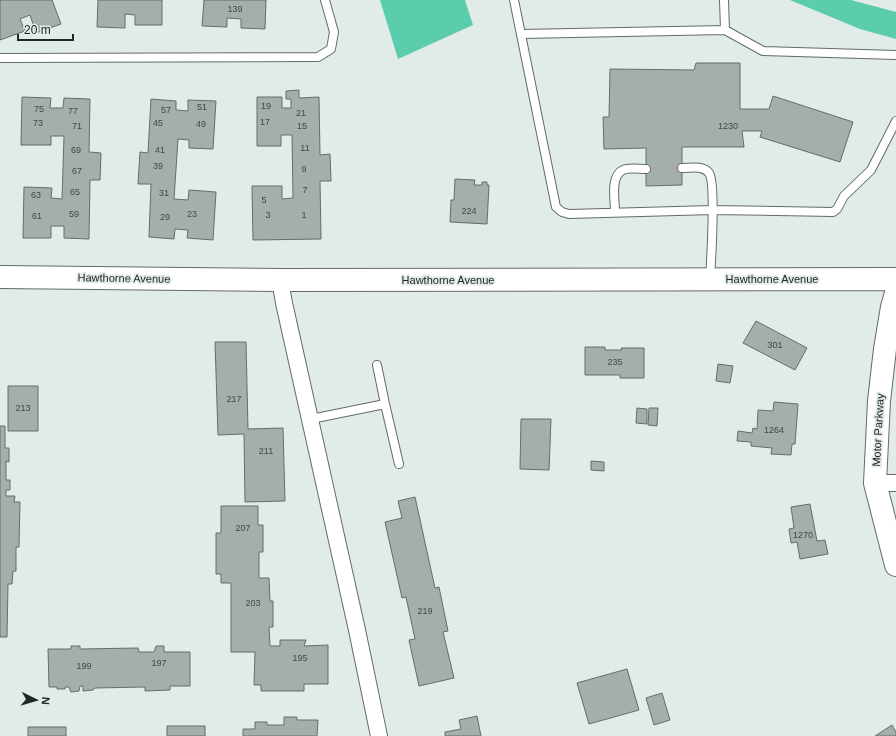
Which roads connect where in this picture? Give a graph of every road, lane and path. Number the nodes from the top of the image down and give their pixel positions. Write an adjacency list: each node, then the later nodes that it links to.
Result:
1 (325, 0): 7 (lane)
2 (514, 0): 5 (lane)
3 (724, 0): 4 (lane)
4 (725, 30): 5 (lane); 6 (lane)
5 (521, 34): 12 (lane)
6 (896, 55)
7 (0, 58)
8 (896, 121): 11 (lane)
9 (682, 168): 11 (lane)
10 (646, 169): 12 (lane)
11 (713, 210): 12 (lane); 16 (lane)
12 (615, 212)
13 (0, 277): 15 (street, Hawthorne Avenue)
14 (896, 279): 16 (street, Hawthorne Avenue)
15 (280, 280): 16 (street, Hawthorne Avenue); 20 (street)
16 (710, 280)
17 (896, 292): 22 (street, Motor Parkway)
18 (377, 365): 19 (lane)
19 (385, 404): 20 (lane); 21 (lane)
20 (310, 419): 24 (street)
21 (399, 464)
22 (886, 483): 23 (street, Motor Parkway)
23 (896, 565)
24 (379, 736)

